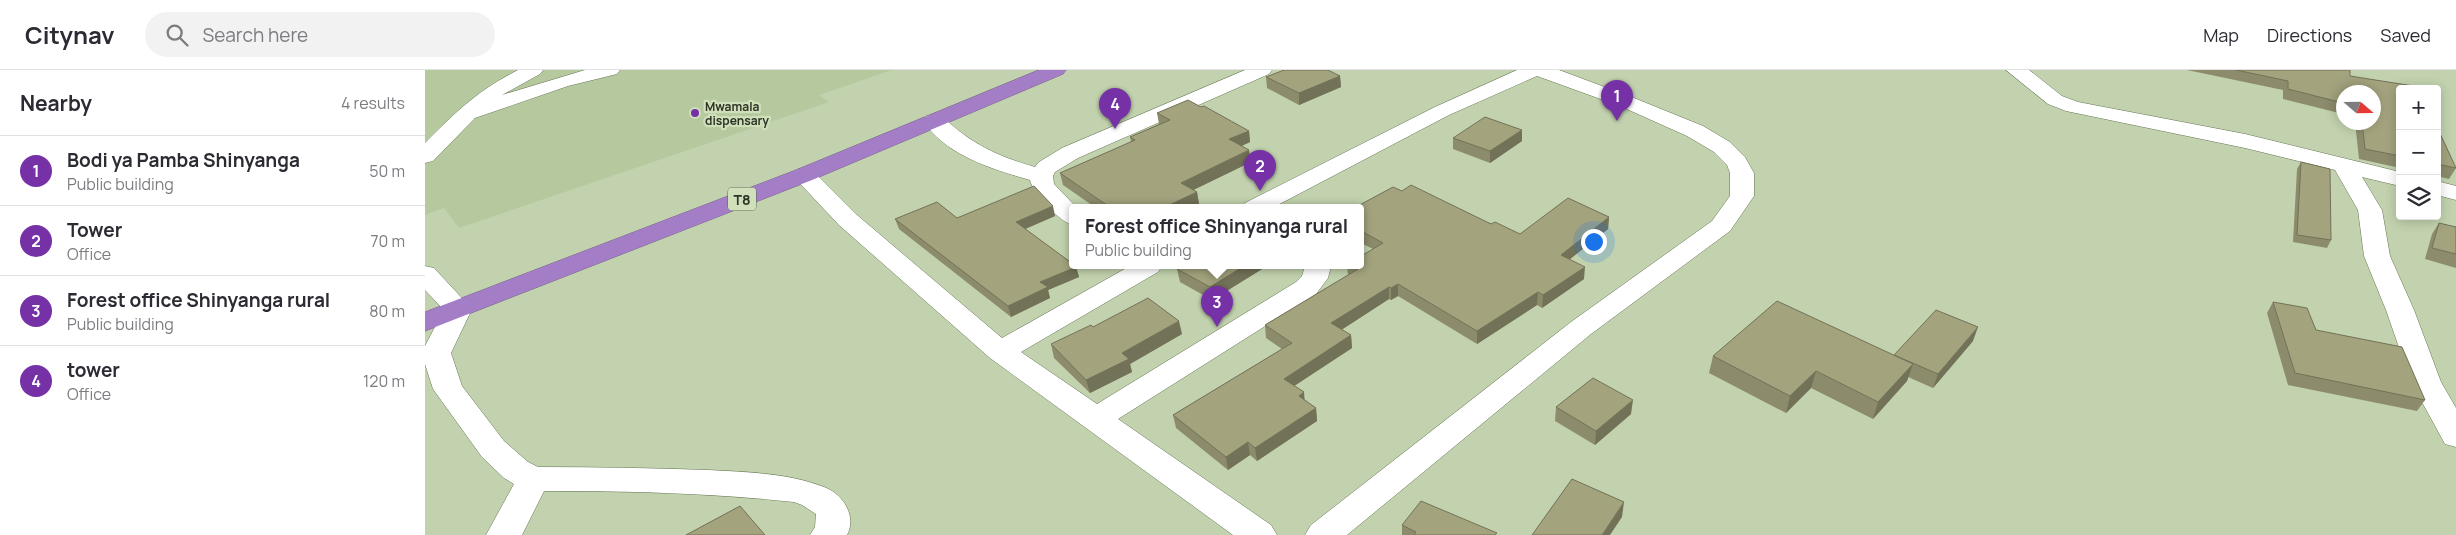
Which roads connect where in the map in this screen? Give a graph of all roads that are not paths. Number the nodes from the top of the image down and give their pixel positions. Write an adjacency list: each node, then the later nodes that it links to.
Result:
1 (533, 70): 8 (street)
2 (609, 70): 8 (street)
3 (1055, 70): 9 (highway, T8)
4 (1262, 70): 13 (street)
5 (1533, 70): 17 (street)
6 (1540, 70): 31 (street)
7 (2016, 70): 11 (street)
8 (467, 113): 10 (street)
9 (934, 121): 12 (highway, T8); 13 (street)
10 (425, 156)
11 (2344, 165): 14 (street); 26 (street)
12 (804, 175): 22 (highway, T8); 24 (street)
13 (1041, 176): 18 (street)
14 (2396, 178)
15 (2441, 189): 16 (street)
16 (2456, 193)
17 (1262, 204)
18 (1069, 214)
19 (1132, 269): 24 (street)
20 (1317, 269): 25 (street)
21 (425, 274): 22 (street)
22 (458, 309): 23 (highway, T8); 27 (street)
23 (425, 322)
24 (1000, 351): 25 (street)
25 (1096, 419): 30 (street)
26 (2456, 436)
27 (533, 479): 28 (street); 29 (street)
28 (504, 535)
29 (828, 535)
30 (1259, 535)
31 (1323, 535)

